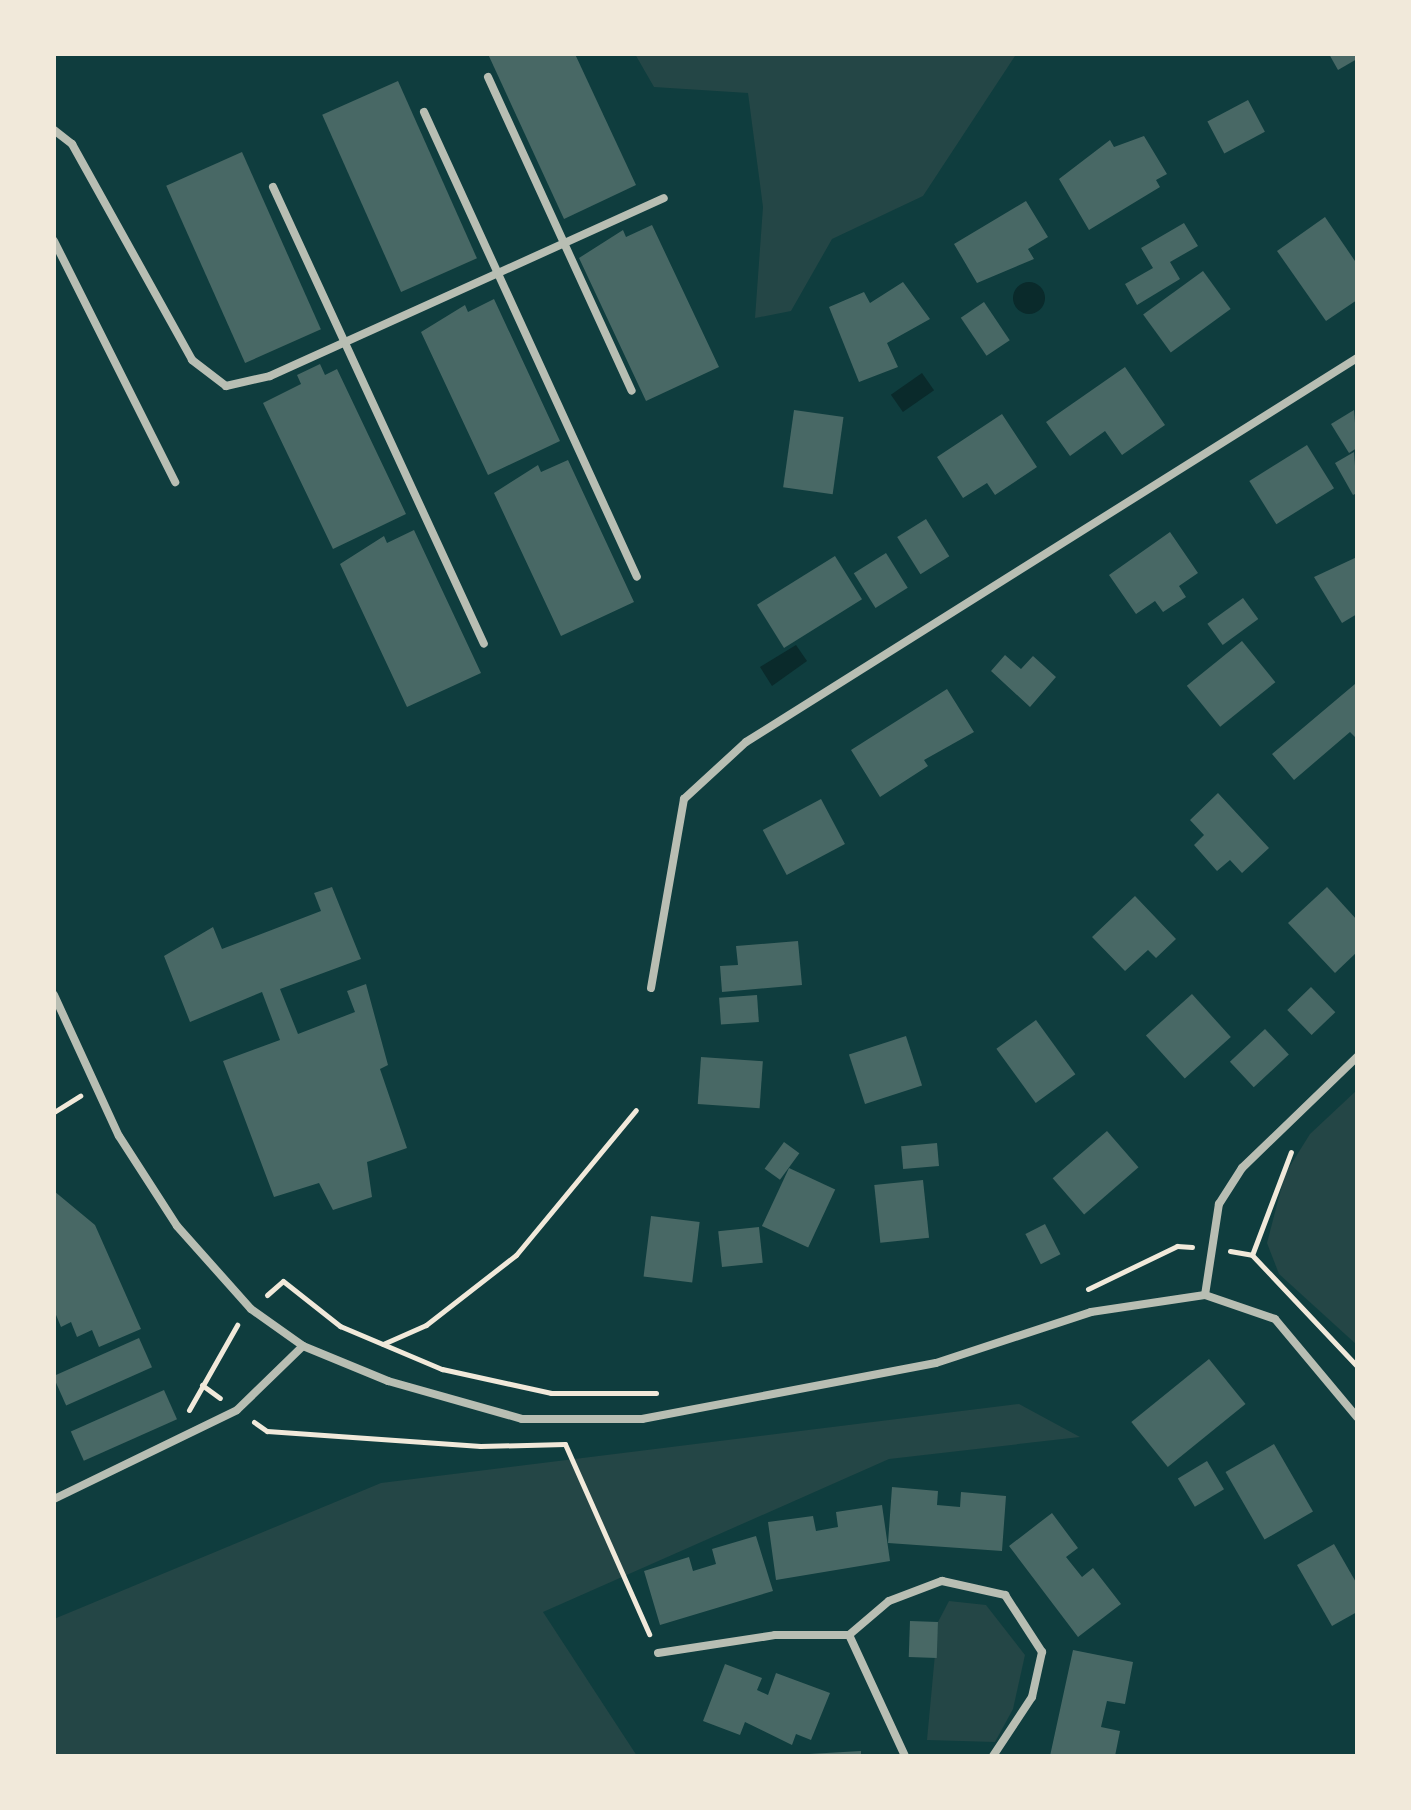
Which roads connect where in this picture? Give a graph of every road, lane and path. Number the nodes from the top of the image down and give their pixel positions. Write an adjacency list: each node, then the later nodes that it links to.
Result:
1 (488, 77): 7 (street)
2 (424, 112): 8 (street)
3 (54, 130): 9 (street)
4 (273, 187): 9 (street)
5 (664, 198): 7 (street)
6 (54, 241): 12 (street)
7 (564, 243): 8 (street); 11 (street)
8 (496, 274): 9 (street); 13 (street)
9 (342, 344): 14 (street)
10 (1357, 358): 15 (street)
11 (632, 391)
12 (175, 482)
13 (637, 577)
14 (484, 644)
15 (651, 988)
16 (54, 995): 18 (street)
17 (1357, 1057): 22 (street)
18 (96, 1086): 20 (path); 26 (street)
19 (636, 1110): 27 (path)
20 (54, 1112)
21 (1299, 1136): 23 (path)
22 (1213, 1248): 23 (path); 24 (path); 25 (street)
23 (1252, 1255): 29 (path)
24 (1078, 1294)
25 (1205, 1295): 28 (street); 34 (street)
26 (251, 1309): 27 (path); 28 (street); 30 (path)
27 (383, 1344): 31 (path)
28 (303, 1346): 32 (street)
29 (1357, 1366)
30 (202, 1385): 32 (path); 33 (path)
31 (672, 1390)
32 (237, 1410): 35 (street); 37 (path)
33 (185, 1417)
34 (1357, 1417)
35 (54, 1499)
36 (849, 1635): 37 (street); 38 (street); 39 (street)
37 (658, 1653)
38 (905, 1756)
39 (993, 1756)

